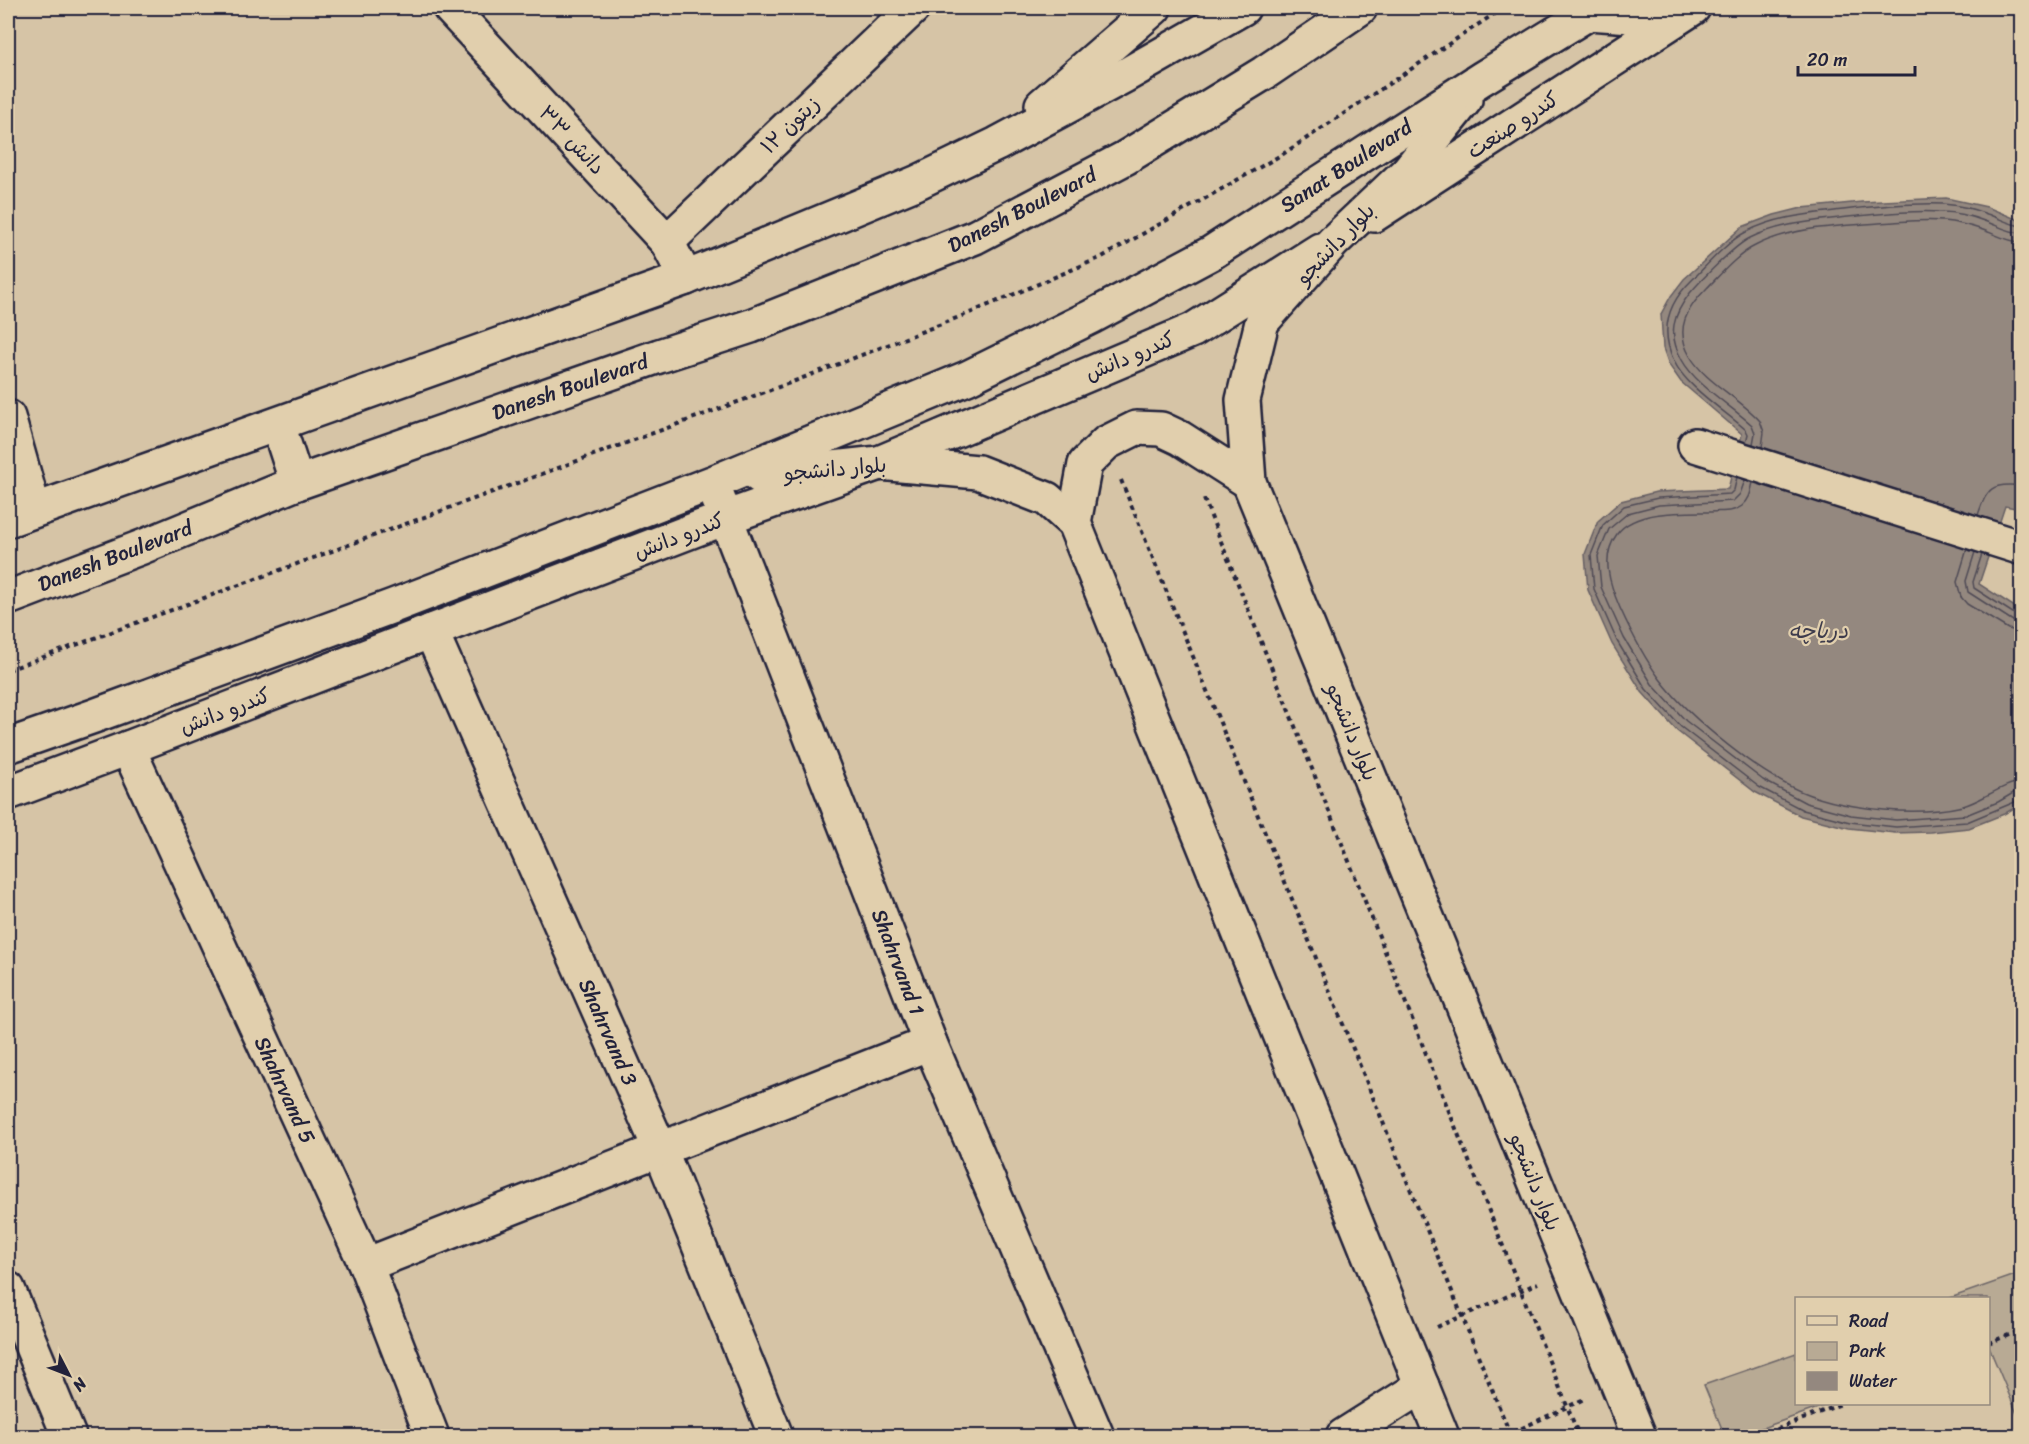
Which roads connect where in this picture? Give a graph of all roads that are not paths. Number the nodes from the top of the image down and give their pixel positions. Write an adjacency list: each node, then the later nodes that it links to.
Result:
1 (450, 8): 10 (street, دانش ۳۳)
2 (913, 8): 10 (street, زیتون ۱۲)
3 (1154, 8): 9 (street)
4 (1243, 8): 9 (street)
5 (1360, 8): 18 (street, Danesh Boulevard)
6 (1593, 10): 7 (street); 8 (street, Sanat Boulevard)
7 (1684, 13): 11 (street, کندرو صنعت)
8 (1481, 79): 11 (street, بلوار دانشجو); 19 (street, Sanat Boulevard)
9 (997, 144): 12 (street)
10 (667, 242): 12 (street, دانش ۳۳)
11 (1333, 242): 16 (street, کندرو دانش); 17 (street, بلوار دانشجو)
12 (686, 278): 14 (street)
13 (8, 417): 20 (street)
14 (278, 424): 18 (street); 20 (street)
15 (1695, 445): 23 (street)
16 (879, 463): 19 (street, بلوار دانشجو); 21 (street, کندرو دانش); 22 (street, بلوار دانشجو)
17 (1249, 482): 22 (street); 40 (street, بلوار دانشجو)
18 (297, 483): 24 (street, Danesh Boulevard)
19 (712, 483): 21 (street, Shahrvand 1); 26 (street)
20 (21, 515)
21 (725, 518): 25 (street, کندرو دانش); 29 (street, Shahrvand 1)
22 (1074, 523): 33 (street, بلوار دانشجو)
23 (2022, 548)
24 (8, 598)
25 (431, 631): 27 (street, کندرو دانش); 30 (street, Shahrvand 3)
26 (8, 746)
27 (129, 748): 28 (street, کندرو دانش); 31 (street, Shahrvand 5)
28 (8, 793)
29 (930, 1043): 30 (street); 37 (street, Shahrvand 1)
30 (660, 1149): 31 (street); 36 (street, Shahrvand 3)
31 (366, 1265): 35 (street, Shahrvand 5)
32 (8, 1289): 34 (street)
33 (1422, 1386): 38 (street); 39 (street, بلوار دانشجو)
34 (69, 1437)
35 (432, 1437)
36 (776, 1437)
37 (1097, 1437)
38 (1342, 1437)
39 (1442, 1437)
40 (1639, 1437)

